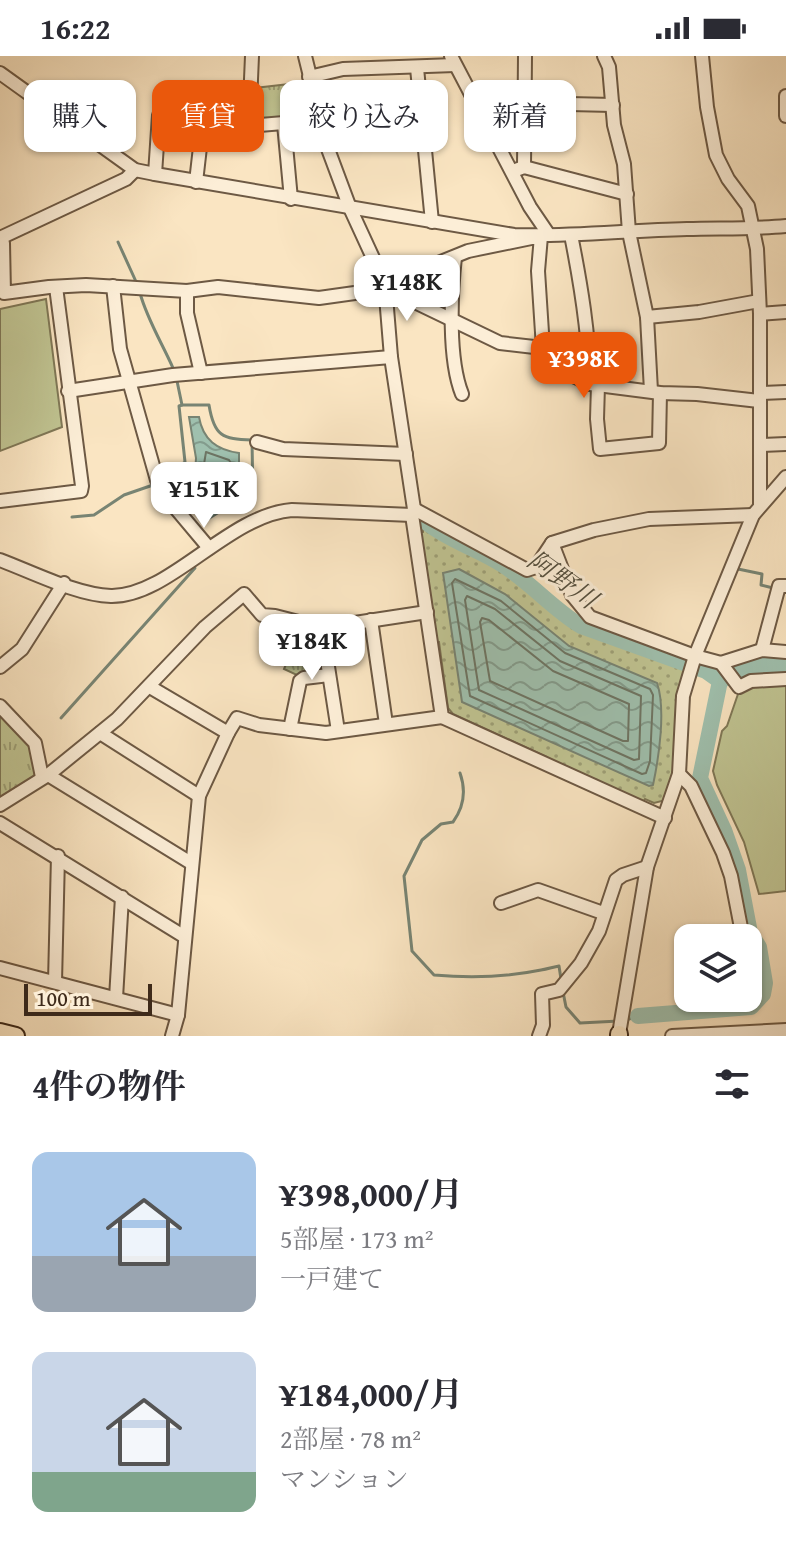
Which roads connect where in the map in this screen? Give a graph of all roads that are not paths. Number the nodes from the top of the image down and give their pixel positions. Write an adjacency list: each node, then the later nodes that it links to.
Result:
1 (252, 56): 10 (street)
2 (305, 56): 9 (street)
3 (525, 56): 12 (street)
4 (604, 56): 15 (street)
5 (702, 56): 31 (street)
6 (453, 60): 7 (street); 22 (street)
7 (417, 68): 9 (street); 29 (street)
8 (0, 73): 23 (street)
9 (309, 77): 11 (street)
10 (251, 80)
11 (310, 80)
12 (525, 80)
13 (786, 96): 16 (street)
14 (576, 104): 15 (street)
15 (613, 105): 26 (street)
16 (786, 116)
17 (156, 152): 24 (street)
18 (199, 152): 25 (street)
19 (287, 152): 27 (street)
20 (330, 152): 28 (street)
21 (521, 152): 22 (street)
22 (519, 169): 26 (street); 33 (street)
23 (135, 170): 24 (street); 35 (street)
24 (155, 174): 25 (street)
25 (196, 182): 27 (street)
26 (627, 194): 32 (street)
27 (291, 199): 28 (street)
28 (350, 208): 29 (street); 39 (street)
29 (432, 222): 33 (street)
30 (786, 226): 31 (street)
31 (753, 229): 32 (street); 41 (street)
32 (629, 232): 34 (street); 43 (street)
33 (545, 235): 34 (street); 36 (street); 45 (street)
34 (571, 235): 49 (street)
35 (0, 239): 38 (street)
36 (455, 257): 39 (street); 44 (street)
37 (113, 286): 38 (street); 40 (street); 48 (street)
38 (56, 287): 50 (street)
39 (386, 288): 40 (street); 44 (street); 46 (street)
40 (187, 291): 47 (street)
41 (760, 307): 42 (street); 43 (street); 54 (street)
42 (786, 312)
43 (647, 317): 51 (street)
44 (454, 321): 45 (street); 53 (street)
45 (543, 348): 49 (street)
46 (391, 357): 47 (street); 58 (street)
47 (201, 373): 48 (street)
48 (130, 382): 50 (street); 64 (street)
49 (594, 384): 51 (street); 51 (street)
50 (68, 391): 60 (street)
51 (656, 392): 54 (street)
52 (786, 392): 54 (street)
53 (462, 394)
54 (760, 397): 57 (street)
55 (257, 442): 58 (street)
56 (786, 444): 57 (street)
57 (760, 445): 61 (street)
58 (406, 454): 62 (street)
59 (786, 477): 61 (street)
60 (0, 501)
61 (756, 510): 63 (street); 73 (street)
62 (413, 512): 63 (street); 64 (street); 68 (street)
63 (552, 543): 73 (street)
64 (209, 548): 66 (street)
65 (0, 560): 66 (street)
66 (64, 583): 75 (street)
67 (786, 586): 71 (street)
68 (427, 612): 69 (street); 80 (street)
69 (371, 620): 70 (street); 81 (street)
70 (322, 628): 76 (street); 78 (street)
71 (762, 650): 72 (street); 74 (street)
72 (786, 652)
73 (695, 658): 74 (street); 86 (street)
74 (721, 663): 77 (street)
75 (0, 667)
76 (329, 675): 82 (street); 83 (street)
77 (786, 679)
78 (150, 687): 84 (street); 85 (street)
79 (0, 706): 87 (street)
80 (442, 717): 81 (street); 90 (street)
81 (386, 724): 83 (street)
82 (290, 729): 83 (street); 85 (street)
83 (338, 731)
84 (100, 733): 87 (street); 88 (street)
85 (228, 733): 88 (street)
86 (679, 774): 90 (street); 98 (street)
87 (45, 776): 89 (street); 93 (street)
88 (199, 796): 93 (street)
89 (0, 805)
90 (665, 818): 94 (street)
91 (0, 823): 92 (street)
92 (58, 856): 95 (street); 101 (street)
93 (191, 863): 99 (street)
94 (647, 867): 97 (street); 104 (street)
95 (122, 897): 99 (street); 102 (street)
96 (501, 903): 97 (street)
97 (603, 913): 109 (street)
98 (740, 924)
99 (185, 937): 103 (street)
100 (0, 968): 101 (street)
101 (55, 982): 102 (street)
102 (116, 998): 103 (street)
103 (178, 1015): 108 (street)
104 (619, 1029)
105 (786, 1030): 110 (street)
106 (0, 1032): 107 (main road)
107 (16, 1036)
108 (172, 1036)
109 (539, 1036)
110 (672, 1036)

